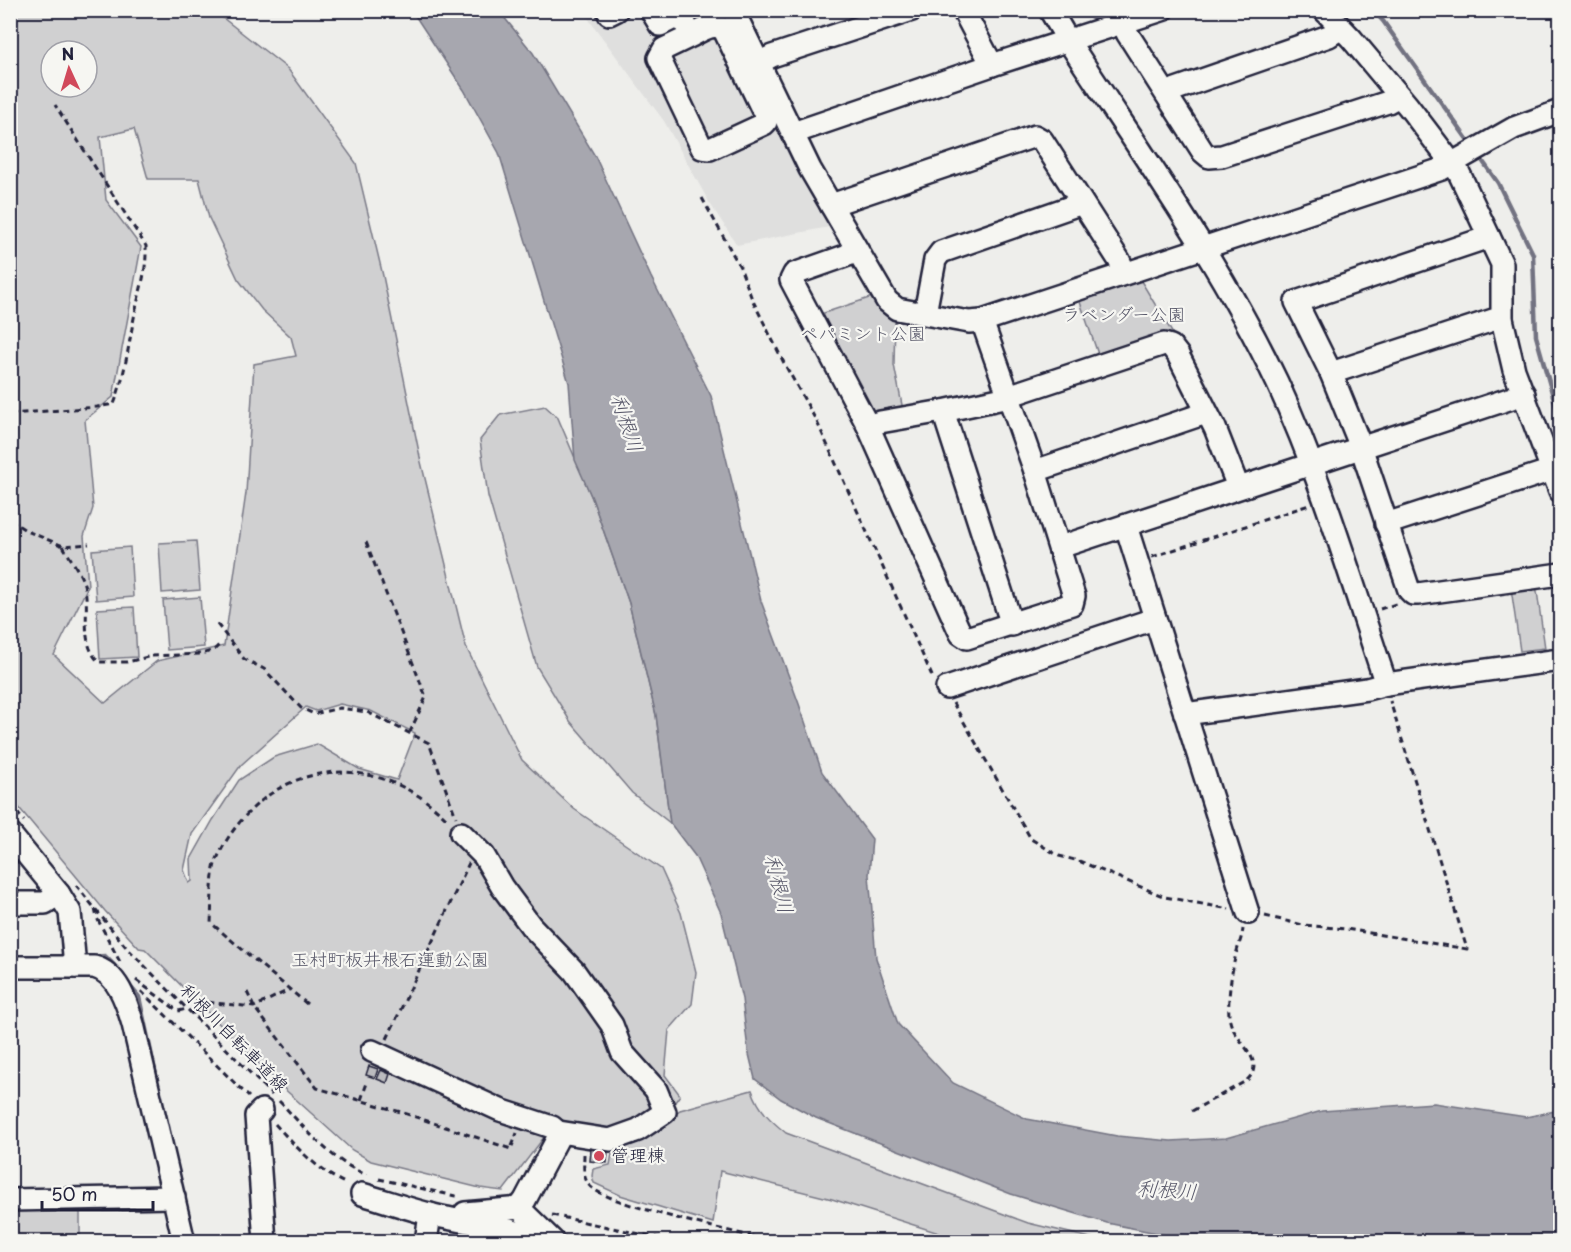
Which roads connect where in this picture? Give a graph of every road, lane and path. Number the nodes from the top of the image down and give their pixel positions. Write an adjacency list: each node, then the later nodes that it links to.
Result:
1 (733, 10): 12 (street)
2 (912, 10): 12 (street)
3 (963, 10): 13 (street)
4 (1050, 10): 11 (street)
5 (1162, 10): 8 (street)
6 (1324, 10): 9 (street)
7 (672, 15): 10 (street)
8 (1124, 24): 11 (street); 14 (street)
9 (1341, 28): 14 (street); 15 (street)
10 (691, 36): 10 (street)
11 (1069, 42): 13 (street); 24 (street)
12 (759, 63): 18 (street)
13 (992, 65): 18 (street)
14 (1167, 94): 15 (street)
15 (1399, 96): 19 (street)
16 (55, 105): 35 (path)
17 (1560, 111): 19 (street)
18 (793, 133): 22 (street)
19 (1467, 155): 23 (street); 24 (street)
20 (702, 198): 61 (path)
21 (1082, 203): 22 (street); 26 (street); 27 (street)
22 (831, 205): 25 (street)
23 (1489, 237): 28 (street); 30 (street)
24 (1203, 248): 26 (street); 38 (street)
25 (857, 250): 27 (street); 36 (street)
26 (1125, 273): 29 (street)
27 (925, 313): 29 (street)
28 (1502, 319): 30 (street); 31 (street)
29 (982, 321): 32 (street)
30 (1331, 373): 37 (street)
31 (1524, 394): 37 (street); 40 (street)
32 (1009, 395): 33 (street); 34 (street); 39 (street)
33 (943, 411): 36 (street); 57 (street)
34 (1206, 413): 39 (street); 41 (street)
35 (10, 414)
36 (868, 426): 57 (street)
37 (1361, 447): 38 (street); 45 (street)
38 (1311, 464): 41 (street); 60 (street)
39 (1035, 471): 50 (street)
40 (1552, 471): 42 (street); 45 (street)
41 (1238, 487): 46 (street)
42 (1560, 491)
43 (1316, 503): 51 (path)
44 (10, 520): 49 (path)
45 (1386, 524): 53 (street)
46 (1125, 526): 50 (street); 51 (street)
47 (366, 542): 63 (path)
48 (88, 544): 49 (path)
49 (63, 546): 58 (path)
50 (1060, 547): 57 (street)
51 (1137, 562): 55 (street)
52 (1560, 574): 53 (street)
53 (1413, 594): 54 (path)
54 (1371, 612)
55 (1154, 619): 61 (street); 62 (street)
56 (217, 624): 63 (path)
57 (1012, 625)
58 (219, 645)
59 (1560, 660): 60 (street)
60 (1386, 684): 62 (street); 71 (path)
61 (947, 688): 71 (path)
62 (1185, 714): 71 (street)
63 (410, 733): 66 (path)
64 (10, 804): 65 (path)
65 (17, 828): 68 (street)
66 (460, 833): 67 (street); 75 (path)
67 (475, 848): 81 (path); 87 (street)
68 (66, 888): 69 (street); 70 (path, 利根川自転車道線); 73 (street)
69 (10, 903)
70 (94, 908): 74 (path); 79 (path, 利根川自転車道線)
71 (1248, 913): 85 (path)
72 (10, 967): 73 (street)
73 (75, 967): 74 (street)
74 (119, 976): 79 (path); 84 (path); 90 (street)
75 (290, 990): 77 (path); 78 (path)
76 (247, 992): 78 (path)
77 (307, 1004)
78 (255, 1007): 80 (path); 83 (path)
79 (187, 1009): 80 (path, 利根川自転車道線)
80 (192, 1014): 91 (path, 利根川自転車道線)
81 (376, 1052): 86 (street)
82 (367, 1083): 83 (path)
83 (361, 1100): 88 (path)
84 (261, 1110): 89 (path); 97 (street)
85 (1192, 1111)
86 (558, 1132): 87 (street); 93 (street)
87 (580, 1135): 102 (path)
88 (516, 1136)
89 (362, 1194): 95 (street)
90 (174, 1197): 92 (street); 96 (street)
91 (460, 1197)
92 (10, 1200)
93 (519, 1208): 95 (street); 100 (street)
94 (545, 1214): 101 (path)
95 (437, 1216): 98 (street); 99 (street)
96 (184, 1242)
97 (265, 1242)
98 (426, 1242)
99 (541, 1242)
100 (554, 1242)
101 (677, 1242)
102 (776, 1242)

